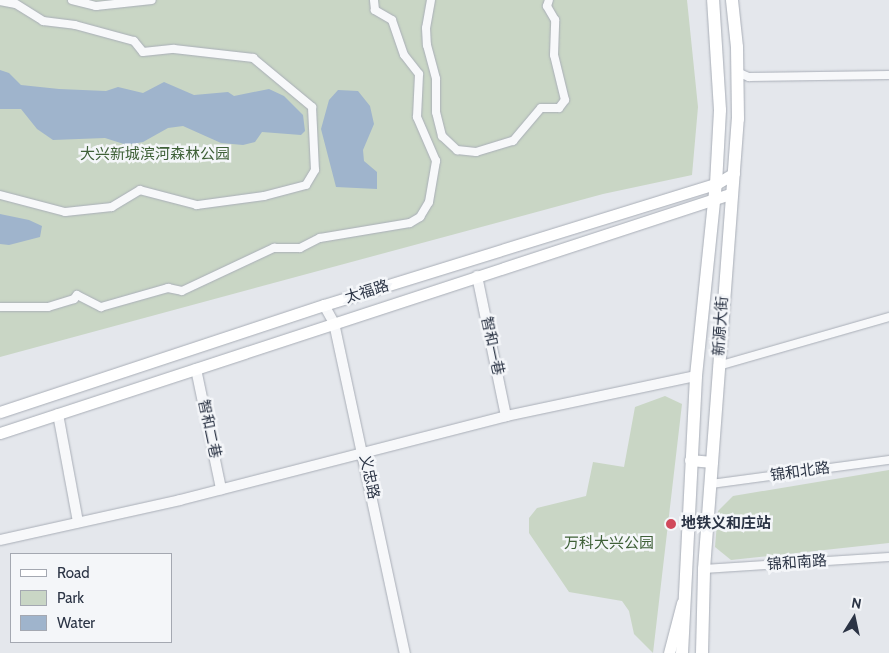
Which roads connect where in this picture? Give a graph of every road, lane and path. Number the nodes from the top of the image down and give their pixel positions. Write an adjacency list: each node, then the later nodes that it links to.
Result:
1 (72, 0): 2 (street)
2 (152, 0)
3 (374, 0): 18 (street)
4 (431, 0): 5 (street)
5 (549, 0)
6 (713, 0): 12 (main road)
7 (732, 0): 9 (main road, 新源大街)
8 (0, 1): 14 (street)
9 (738, 72): 10 (street); 11 (main road, 新源大街)
10 (889, 75)
11 (734, 173): 12 (main road, 太福路); 13 (main road, 新源大街)
12 (716, 184): 15 (main road); 17 (main road, 太福路)
13 (730, 194): 15 (main road, 太福路); 21 (main road, 新源大街)
14 (0, 195)
15 (714, 201): 16 (main road, 太福路); 23 (main road)
16 (477, 276): 20 (main road, 太福路); 26 (street, 智和一巷)
17 (324, 305): 20 (street, 义忠路); 24 (main road, 太福路)
18 (0, 307)
19 (889, 317): 21 (street)
20 (334, 323): 22 (main road, 太福路); 28 (street, 义忠路)
21 (718, 366): 31 (main road, 新源大街)
22 (196, 369): 25 (main road, 太福路); 33 (street, 智和二巷)
23 (696, 376): 26 (street); 29 (main road)
24 (0, 412)
25 (58, 414): 27 (main road, 太福路); 34 (street)
26 (506, 416): 28 (street)
27 (0, 433)
28 (364, 452): 33 (street); 39 (street, 义忠路)
29 (690, 460): 31 (main road); 38 (main road)
30 (889, 460): 32 (street, 锦和北路)
31 (712, 462): 32 (main road, 新源大街)
32 (711, 484): 37 (main road, 新源大街)
33 (221, 489): 34 (street)
34 (78, 522): 35 (street)
35 (0, 540)
36 (889, 557): 37 (street, 锦和南路)
37 (704, 569): 42 (main road, 新源大街)
38 (683, 601): 40 (main road); 41 (main road)
39 (405, 653)
40 (669, 653)
41 (682, 653)
42 (703, 653)

